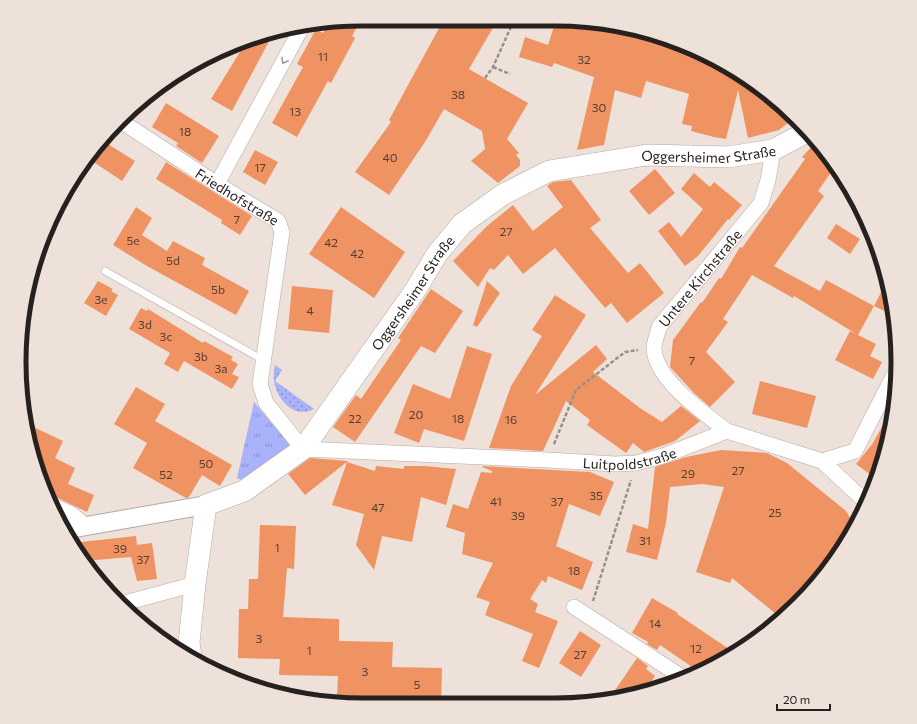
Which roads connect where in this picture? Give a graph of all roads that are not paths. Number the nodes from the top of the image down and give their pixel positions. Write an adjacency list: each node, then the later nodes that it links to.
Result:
1 (300, 32): 5 (street, one-way to 5)
2 (124, 124): 5 (street, Friedhofstraße)
3 (803, 134): 4 (main road, Oggersheimer Straße)
4 (773, 150): 9 (street, Untere Kirchstraße); 10 (main road, Oggersheimer Straße)
5 (216, 184): 7 (street, Friedhofstraße)
6 (105, 271): 7 (lane)
7 (263, 360): 10 (street, Friedhofstraße)
8 (890, 382): 11 (street)
9 (727, 431): 10 (street, Luitpoldstraße); 11 (street)
10 (303, 449): 13 (main road, Oggersheimer Straße)
11 (822, 461): 12 (street)
12 (862, 498)
13 (206, 505): 15 (street, Oggersheimer Straße); 17 (main road)
14 (60, 509): 15 (street)
15 (85, 525): 16 (street, Oggersheimer Straße)
16 (70, 529)
17 (195, 584): 18 (street); 20 (main road)
18 (127, 602)
19 (574, 607): 21 (street)
20 (190, 651)
21 (678, 674)

